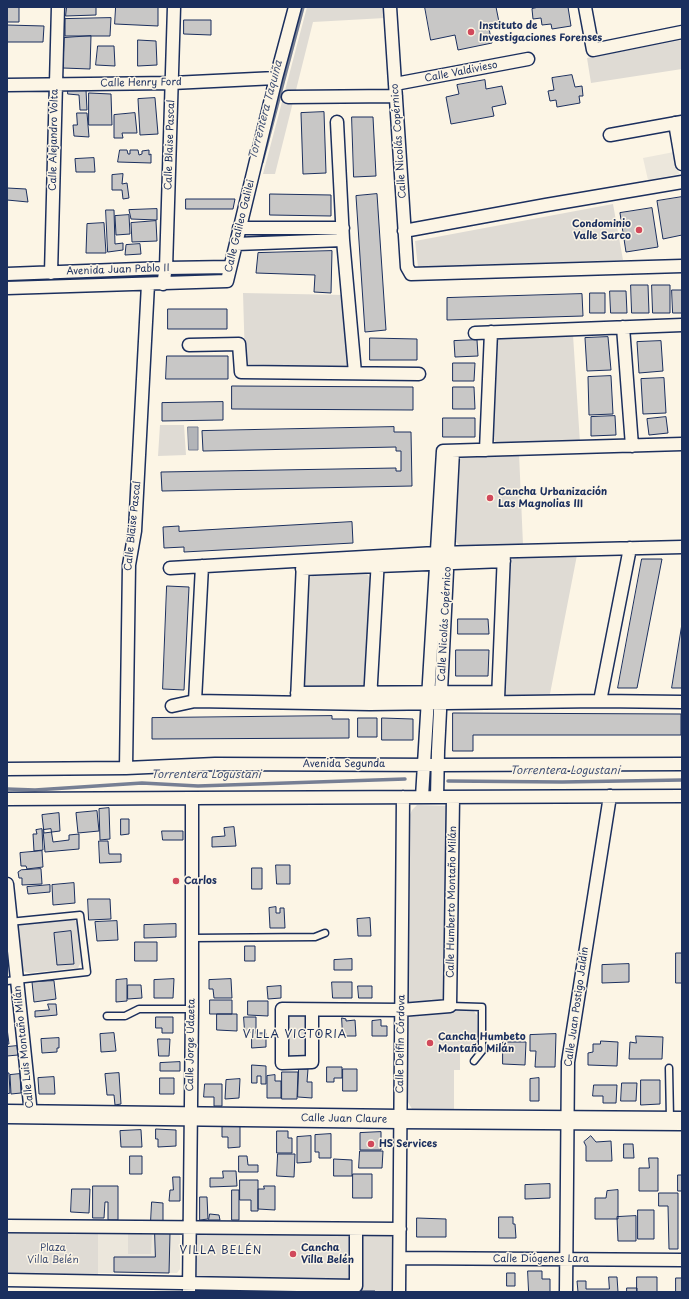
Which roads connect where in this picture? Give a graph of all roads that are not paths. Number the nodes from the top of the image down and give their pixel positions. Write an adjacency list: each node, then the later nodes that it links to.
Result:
1 (58, 7): 11 (street, Calle Alejandro Volta)
2 (174, 7): 9 (street, Calle Blaise Pascal)
3 (295, 7): 8 (street, Calle Galileo Galilei)
4 (390, 7): 12 (street, Calle Nicolás Copérnico)
5 (585, 7): 6 (street)
6 (682, 32)
7 (528, 60): 12 (street, Calle Valdivieso)
8 (276, 78): 9 (street, Calle Henry Ford); 19 (street, Calle Galileo Galilei)
9 (172, 83): 11 (street, Calle Henry Ford); 26 (street, Calle Blaise Pascal)
10 (7, 85): 11 (street, Calle Henry Ford)
11 (55, 85): 27 (street, Calle Alejandro Volta)
12 (396, 90): 13 (street, Calle Valdivieso); 21 (street, Calle Nicolás Copérnico)
13 (288, 97)
14 (337, 122): 20 (street)
15 (679, 123): 16 (street); 17 (street)
16 (610, 135)
17 (682, 164)
18 (682, 182): 21 (street)
19 (239, 228): 20 (street); 23 (street, Calle Galileo Galilei)
20 (343, 228): 22 (street)
21 (404, 231): 24 (street, Calle Nicolás Copérnico)
22 (343, 240): 23 (street); 38 (street)
23 (236, 244): 25 (street, Calle Galileo Galilei)
24 (682, 266)
25 (230, 267): 26 (street, Avenida Juan Pablo II); 29 (street, Calle Galileo Galilei)
26 (166, 268): 27 (street, Avenida Juan Pablo II); 31 (street, Calle Blaise Pascal)
27 (51, 273): 28 (street, Avenida Juan Pablo II)
28 (7, 274)
29 (227, 281): 31 (street, Avenida Juan Pablo II)
30 (148, 284): 31 (street, Avenida Juan Pablo II); 32 (street, Avenida Juan Pablo II); 63 (street, Calle Blaise Pascal)
31 (163, 284)
32 (7, 288)
33 (682, 325): 34 (street)
34 (623, 327): 35 (street); 41 (street)
35 (491, 332): 36 (street); 42 (street)
36 (475, 333)
37 (189, 345): 38 (street)
38 (355, 373): 39 (street)
39 (419, 374)
40 (682, 444): 41 (street)
41 (632, 446): 42 (street)
42 (486, 450): 46 (street, Calle Nicolás Copérnico)
43 (682, 547): 44 (street)
44 (630, 548): 45 (street); 57 (street)
45 (504, 556): 46 (street); 51 (street)
46 (442, 558): 47 (street); 53 (street, Calle Nicolás Copérnico); 54 (street, Calle Nicolás Copérnico)
47 (378, 561): 48 (street); 55 (street)
48 (302, 565): 49 (street); 52 (street)
49 (202, 566): 50 (street); 56 (street)
50 (170, 568)
51 (498, 697): 54 (street); 57 (street)
52 (297, 698): 55 (street); 56 (street)
53 (428, 698): 54 (street); 55 (street); 60 (street, Calle Nicolás Copérnico)
54 (441, 698): 62 (street, Calle Nicolás Copérnico)
55 (370, 699)
56 (195, 701): 59 (street)
57 (600, 701): 58 (street)
58 (682, 702)
59 (172, 706)
60 (423, 764): 62 (street, Avenida Segunda); 63 (street, Avenida Segunda); 68 (street, Calle Nicolás Copérnico)
61 (682, 764): 62 (street, Avenida Segunda)
62 (438, 765): 69 (street, Calle Nicolás Copérnico)
63 (126, 768): 64 (street, Avenida Segunda)
64 (7, 769)
65 (610, 796): 66 (street); 71 (street); 89 (street, Calle Juan Postigo Jaldín)
66 (682, 796)
67 (403, 797): 68 (street); 70 (street); 81 (street, Calle Delfín Córdova)
68 (422, 797): 69 (street)
69 (437, 797): 71 (street)
70 (192, 798): 72 (street); 76 (street, Calle Jorge Udaeta)
71 (453, 798): 78 (street, Calle Humberto Montaño Milán)
72 (7, 799)
73 (7, 884): 74 (street, Calle Luis Montaño Milán)
74 (9, 922): 77 (street, Calle Luis Montaño Milán); 77 (lane)
75 (325, 932): 76 (lane)
76 (192, 938): 79 (street, Calle Jorge Udaeta)
77 (12, 980): 86 (street, Calle Luis Montaño Milán)
78 (450, 1006): 81 (street); 83 (lane)
79 (192, 1008): 82 (lane); 87 (street, Calle Jorge Udaeta)
80 (312, 1010): 80 (street); 81 (street)
81 (401, 1010): 88 (street, Calle Delfín Córdova)
82 (106, 1016)
83 (474, 1061)
84 (669, 1068): 90 (lane)
85 (7, 1114): 86 (street, Calle Juan Claure)
86 (31, 1114): 87 (street, Calle Juan Claure)
87 (191, 1117): 88 (street, Calle Juan Claure); 92 (street, Calle Jorge Udaeta)
88 (400, 1120): 89 (street, Calle Juan Claure); 94 (street, Calle Delfín Córdova)
89 (568, 1120): 90 (street, Calle Juan Claure); 96 (street, Calle Juan Postigo Jaldín)
90 (676, 1121)
91 (7, 1226): 92 (street)
92 (190, 1227): 93 (street); 99 (street, Calle Jorge Udaeta)
93 (356, 1229): 94 (street); 99 (street)
94 (400, 1229): 95 (street, Calle Delfín Córdova)
95 (400, 1258): 96 (street, Calle Diógenes Lara); 100 (street, Calle Delfín Córdova)
96 (566, 1260): 97 (street, Calle Diógenes Lara); 101 (street, Calle Juan Postigo Jaldín)
97 (682, 1260)
98 (7, 1280): 99 (street)
99 (189, 1288)
100 (399, 1292)
101 (566, 1292)

